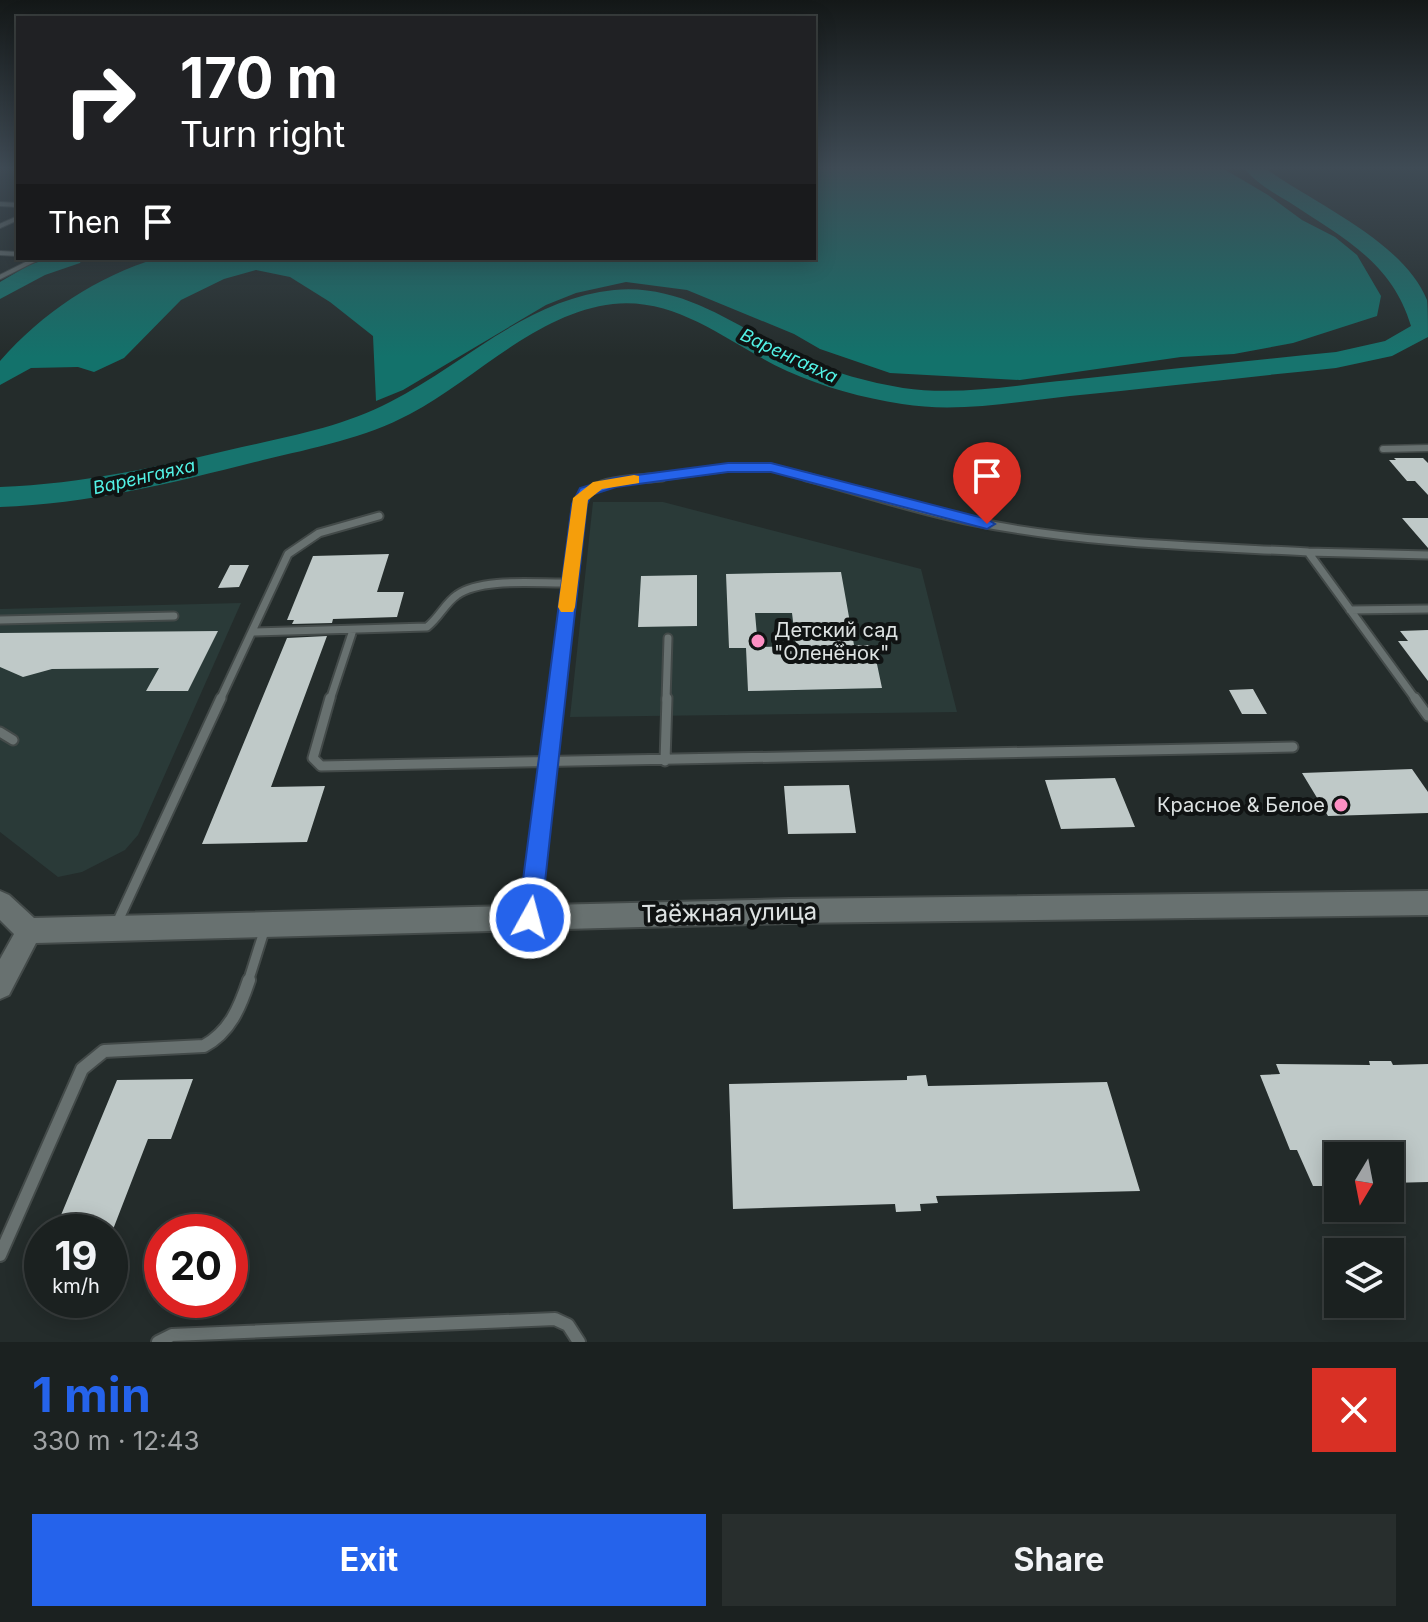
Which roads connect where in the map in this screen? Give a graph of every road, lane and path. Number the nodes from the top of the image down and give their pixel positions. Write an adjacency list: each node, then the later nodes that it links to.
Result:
1 (34, 260): 2 (lane)
2 (0, 277)
3 (1428, 448): 4 (lane)
4 (1383, 449)
5 (379, 516): 14 (lane)
6 (1308, 552): 7 (lane); 8 (lane); 10 (lane)
7 (1428, 555)
8 (570, 583): 13 (lane); 21 (lane)
9 (1428, 609): 10 (lane)
10 (1350, 610): 16 (lane)
11 (174, 616): 12 (lane)
12 (0, 620)
13 (353, 630): 14 (lane); 21 (lane)
14 (253, 632): 26 (lane)
15 (668, 638): 20 (lane)
16 (1428, 716)
17 (0, 732): 18 (lane)
18 (13, 740)
19 (1293, 747): 20 (lane)
20 (665, 761): 21 (lane)
21 (548, 764): 24 (lane)
22 (0, 903): 27 (street)
23 (1428, 903): 24 (street, Таёжная улица)
24 (530, 918): 25 (street, Таёжная улица)
25 (266, 926): 26 (street, Таёжная улица); 29 (lane)
26 (114, 929): 27 (street, Таёжная улица)
27 (29, 931): 28 (street)
28 (0, 986)
29 (0, 1255)
30 (158, 1342): 31 (lane)
31 (579, 1342)

